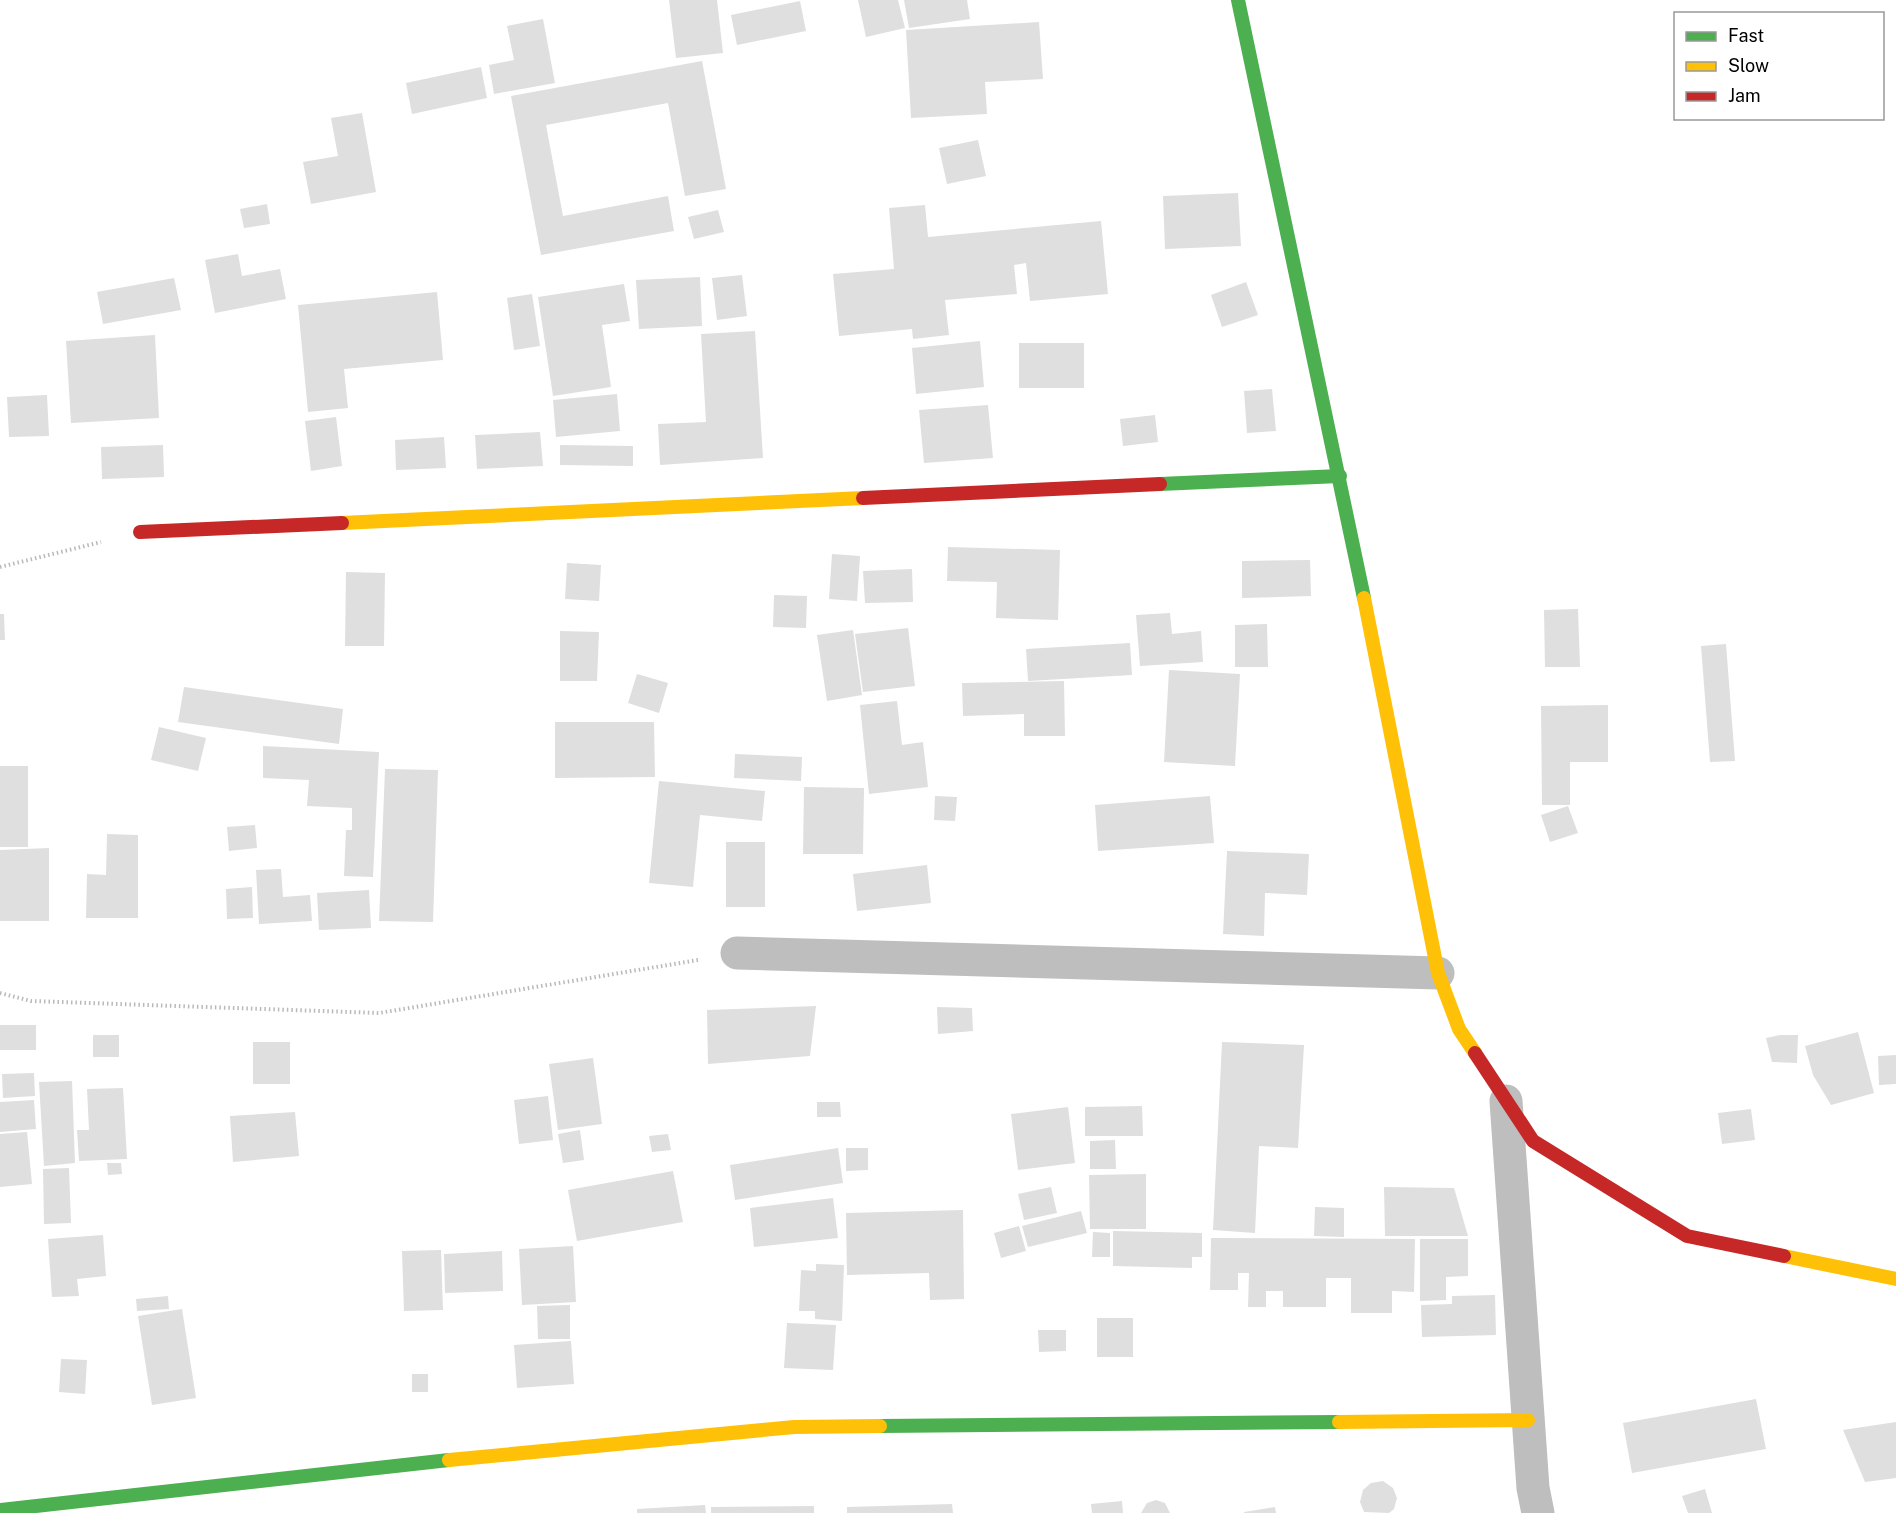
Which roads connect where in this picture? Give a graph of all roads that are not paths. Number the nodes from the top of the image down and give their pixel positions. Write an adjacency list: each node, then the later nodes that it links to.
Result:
1 (1238, 0): 2 (street)
2 (1340, 476): 3 (street); 5 (street)
3 (140, 532)
4 (737, 954): 5 (street)
5 (1438, 973): 6 (street)
6 (1506, 1101): 7 (street); 8 (street)
7 (1896, 1279)
8 (1528, 1420): 9 (street); 10 (street)
9 (0, 1510)
10 (1538, 1513)

